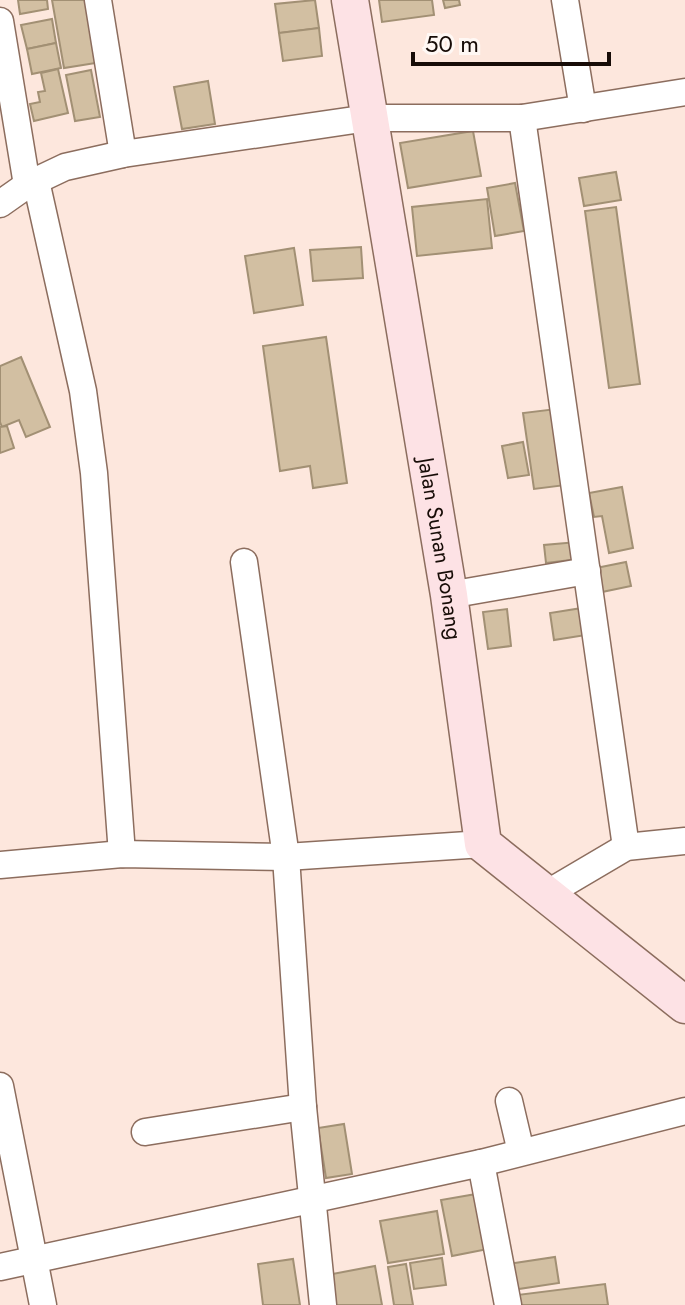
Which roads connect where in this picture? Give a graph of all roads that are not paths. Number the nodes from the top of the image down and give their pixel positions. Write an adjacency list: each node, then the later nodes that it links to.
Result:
1 (98, 0): 9 (street)
2 (350, 0): 7 (street, Jalan Sunan Bonang)
3 (565, 0): 6 (street)
4 (0, 21): 10 (street)
5 (685, 92): 6 (street)
6 (583, 109): 8 (street)
7 (368, 118): 8 (street); 9 (street); 14 (street, Jalan Sunan Bonang)
8 (522, 118): 13 (street)
9 (123, 154): 10 (street)
10 (31, 183): 11 (street); 18 (street)
11 (0, 204)
12 (244, 562): 19 (street)
13 (587, 571): 14 (street); 17 (street)
14 (449, 595): 16 (street, Jalan Sunan Bonang)
15 (685, 841): 17 (street)
16 (483, 844): 19 (street); 21 (street)
17 (626, 847): 21 (street)
18 (122, 854): 19 (street); 20 (street)
19 (286, 857): 25 (street)
20 (0, 865)
21 (548, 893): 22 (street)
22 (685, 1005)
23 (0, 1086): 31 (street)
24 (509, 1101): 28 (street)
25 (303, 1107): 27 (street); 30 (street)
26 (685, 1111): 28 (street)
27 (145, 1132)
28 (521, 1152): 29 (street)
29 (481, 1163): 30 (street); 35 (street)
30 (311, 1199): 31 (street); 34 (street)
31 (34, 1258): 32 (street); 33 (street)
32 (0, 1267)
33 (43, 1305)
34 (323, 1305)
35 (508, 1305)

